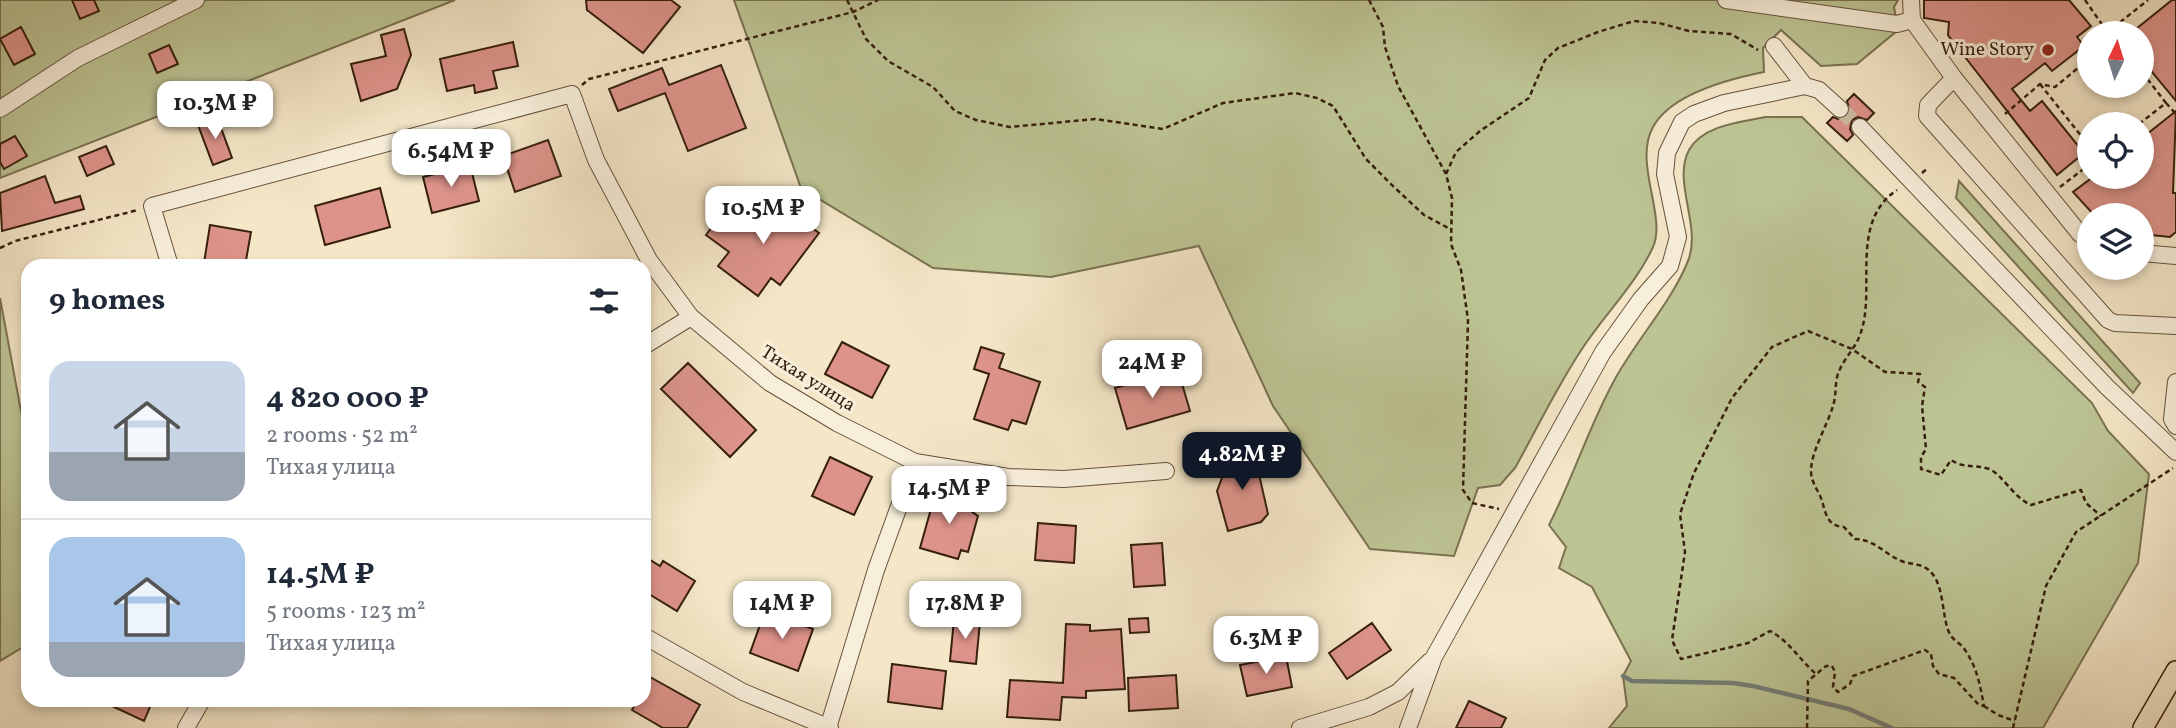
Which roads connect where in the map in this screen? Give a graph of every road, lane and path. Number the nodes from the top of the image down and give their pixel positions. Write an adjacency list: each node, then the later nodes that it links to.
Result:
1 (196, 0): 21 (street)
2 (847, 0): 9 (path)
3 (878, 0): 9 (path)
4 (1369, 0): 29 (path)
5 (1726, 0): 10 (street)
6 (1912, 0): 10 (street)
7 (2085, 0): 11 (path)
8 (2148, 0): 12 (path)
9 (853, 12): 19 (path); 34 (path)
10 (1912, 20): 15 (street)
11 (2100, 21)
12 (2123, 21)
13 (1774, 46): 17 (street); 29 (path)
14 (2077, 69): 16 (path)
15 (1954, 79): 25 (street); 43 (street)
16 (2040, 84): 25 (path); 27 (path)
17 (1805, 86): 22 (street); 51 (street)
18 (2154, 88): 20 (path)
19 (572, 94): 33 (street); 40 (street, Тихая улица)
20 (2166, 103): 23 (path); 24 (path)
21 (0, 109)
22 (1840, 109)
23 (2154, 112)
24 (2176, 114)
25 (1992, 125): 32 (street)
26 (1860, 127): 31 (street)
27 (2077, 131)
28 (1928, 168): 31 (path)
29 (1446, 174): 34 (path)
30 (2077, 174): 32 (path)
31 (1912, 180): 45 (path); 48 (street)
32 (2049, 196): 35 (street)
33 (152, 206): 36 (path); 39 (street)
34 (1452, 230): 51 (path)
35 (2077, 230)
36 (0, 248)
37 (2154, 254): 38 (street)
38 (2176, 256)
39 (168, 259)
40 (648, 259)
41 (651, 263): 42 (street, Тихая улица)
42 (691, 317): 44 (street); 49 (street, Тихая улица)
43 (2175, 326)
44 (651, 342)
45 (1852, 349): 52 (path); 56 (path); 57 (path)
46 (2176, 382): 47 (street)
47 (2176, 426)
48 (2175, 451): 52 (path)
49 (915, 462): 50 (street, Тихая улица); 61 (street)
50 (1166, 471)
51 (1513, 511): 54 (street)
52 (2101, 516): 59 (path)
53 (651, 640): 61 (street)
54 (1434, 657): 62 (street); 63 (street)
55 (2176, 671): 66 (main road)
56 (1815, 673): 57 (path); 64 (path)
57 (1984, 706): 59 (path)
58 (198, 707): 60 (street)
59 (2015, 721): 65 (path)
60 (186, 728)
61 (829, 728)
62 (1300, 728)
63 (1408, 728)
64 (1807, 728)
65 (2013, 728)
66 (2143, 728)

